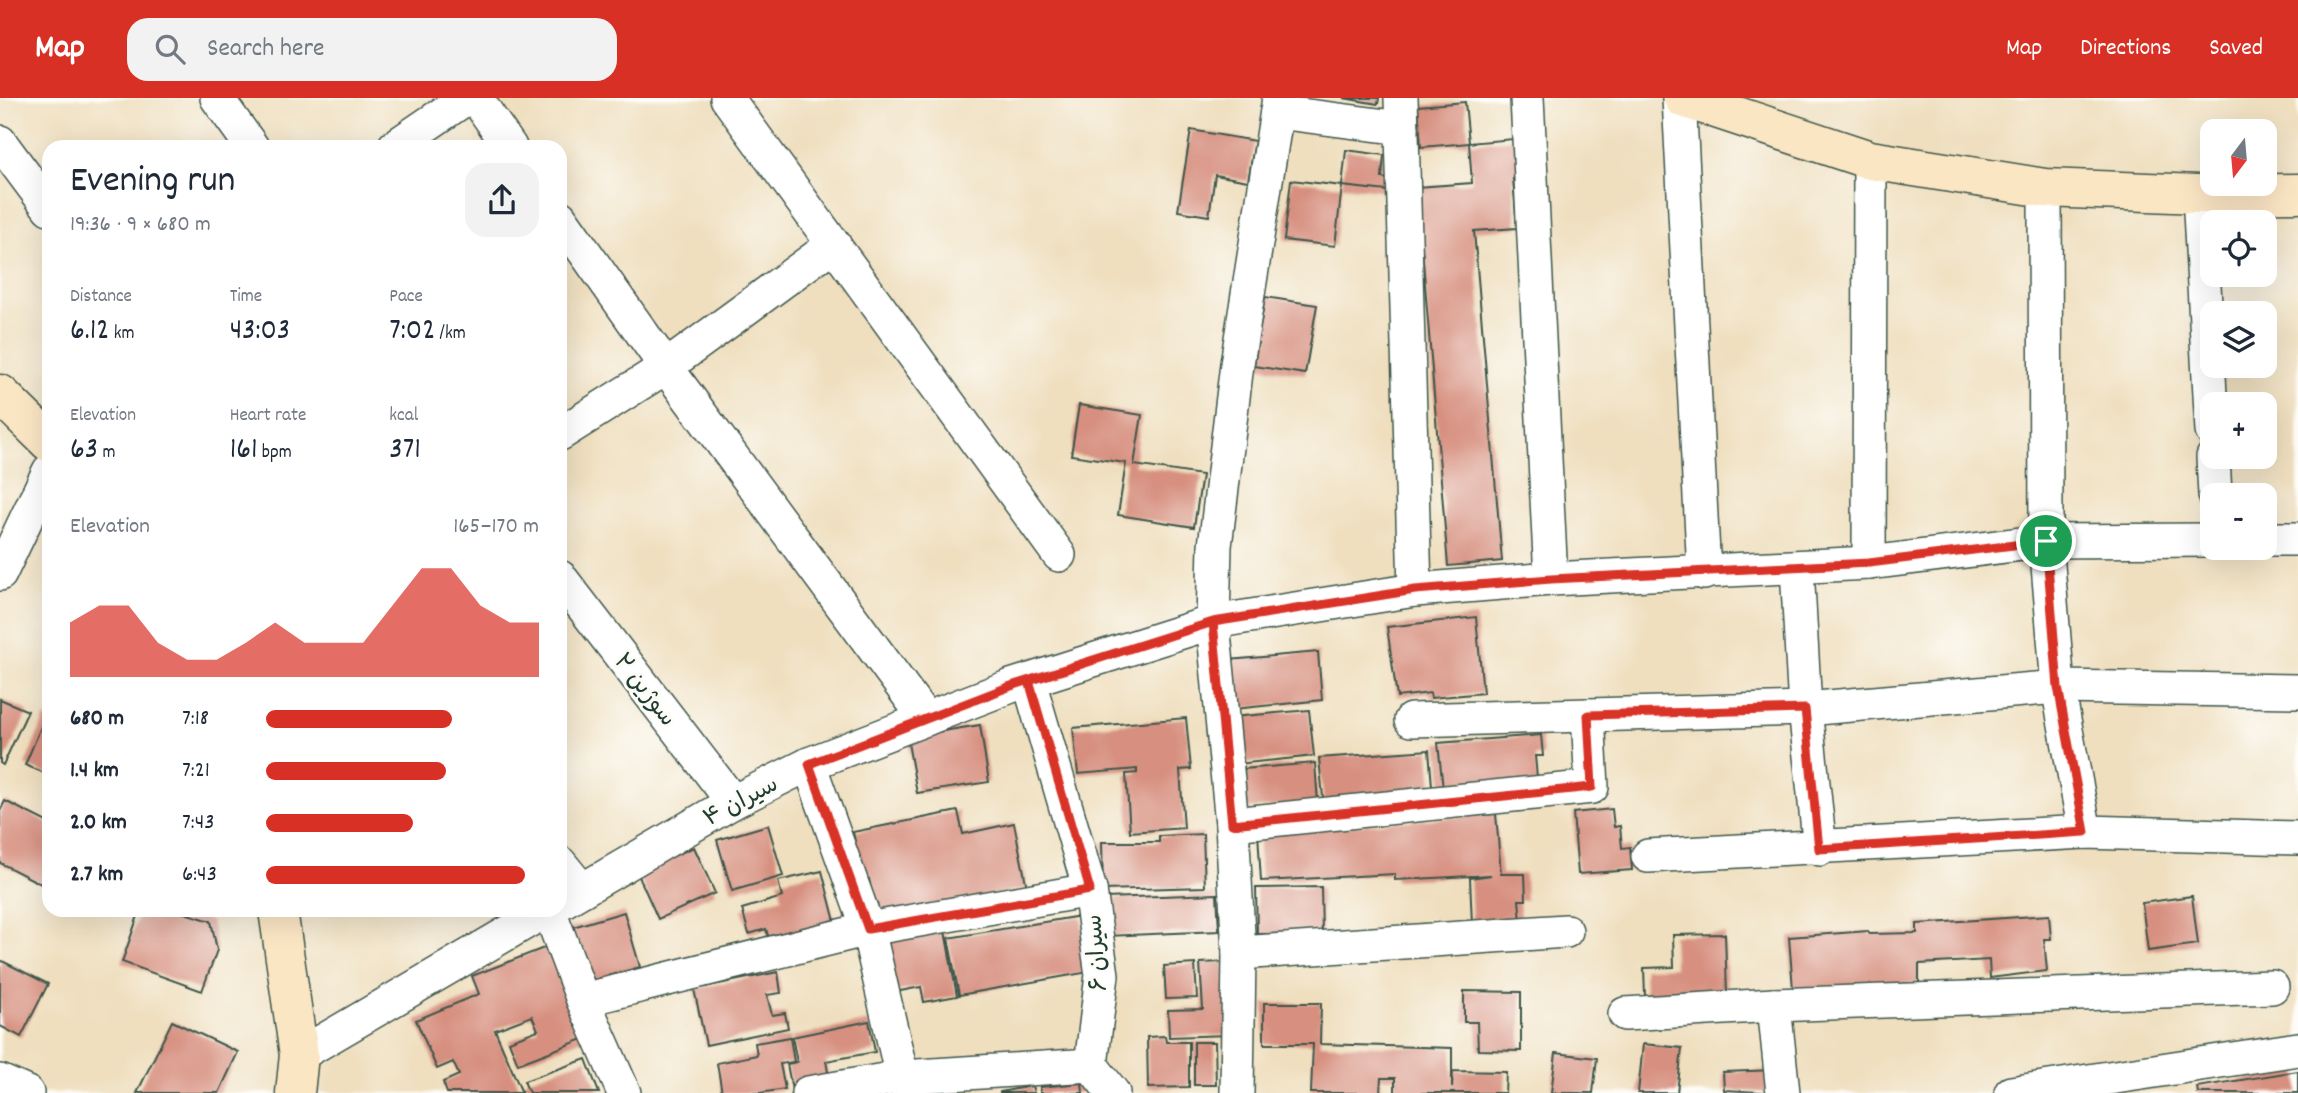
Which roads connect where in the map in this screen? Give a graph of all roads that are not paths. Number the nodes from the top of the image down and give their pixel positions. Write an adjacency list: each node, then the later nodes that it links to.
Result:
1 (217, 98): 9 (street)
2 (466, 98): 10 (street)
3 (476, 98): 11 (street)
4 (727, 98): 19 (street)
5 (1527, 98): 35 (street)
6 (1681, 98): 13 (main road); 33 (street)
7 (1278, 105): 8 (street); 38 (street)
8 (1401, 113): 37 (street)
9 (247, 140)
10 (404, 140)
11 (505, 140)
12 (0, 142): 17 (street)
13 (1870, 160): 14 (main road); 31 (street)
14 (2045, 188): 16 (main road); 29 (street)
15 (2298, 193): 16 (main road)
16 (2199, 194): 21 (street)
17 (42, 199)
18 (567, 227): 20 (street)
19 (834, 244): 20 (street); 30 (street)
20 (666, 367): 23 (street); 44 (street)
21 (2210, 392)
22 (0, 394): 24 (main road)
23 (567, 430)
24 (42, 431)
25 (42, 486): 34 (street)
26 (2277, 539): 27 (street)
27 (2298, 539)
28 (2200, 540): 29 (street, سیران ۴)
29 (2046, 541): 31 (street, سیران ۴); 40 (street)
30 (1059, 555)
31 (1869, 563): 32 (street, سیران ۴)
32 (1797, 568): 33 (street, سیران ۴); 42 (street)
33 (1704, 573): 35 (street, سیران ۴)
34 (0, 574)
35 (1551, 579): 37 (street, سیران ۴)
36 (567, 586): 47 (street, سوژین ۲)
37 (1415, 590): 38 (street, سیران ۴)
38 (1213, 622): 39 (street, سیران ۴); 48 (street)
39 (1029, 681): 44 (street, سیران ۴); 53 (street, سیران ۶)
40 (2058, 687): 41 (street); 42 (street); 49 (street)
41 (2298, 691)
42 (1805, 709): 43 (street); 51 (street)
43 (1588, 715): 45 (street); 48 (street)
44 (926, 719): 46 (street, سیران ۴)
45 (1412, 720)
46 (809, 764): 47 (street, سیران ۴); 58 (street)
47 (733, 802): 54 (street, سیران ۴)
48 (1232, 824): 60 (street)
49 (2085, 832): 50 (street); 51 (street)
50 (2298, 838)
51 (1819, 849): 52 (street)
52 (1648, 856)
53 (1090, 890): 58 (street); 67 (street, سیران ۶)
54 (571, 896)
55 (279, 917): 66 (main road)
56 (536, 917): 66 (street)
57 (551, 917): 62 (street)
58 (868, 929): 62 (street); 68 (street)
59 (1566, 931): 60 (street)
60 (1239, 953): 75 (street)
61 (2272, 987): 63 (street)
62 (583, 1000): 72 (street)
63 (1774, 1005): 64 (street); 76 (street)
64 (1625, 1014)
65 (2298, 1049): 77 (street)
66 (299, 1055): 71 (main road)
67 (1091, 1065): 68 (street); 74 (street)
68 (902, 1077): 73 (street)
69 (0, 1081): 70 (street)
70 (27, 1093)
71 (295, 1093)
72 (624, 1093)
73 (808, 1093)
74 (1113, 1093)
75 (1237, 1093)
76 (1783, 1093)
77 (2011, 1093)

